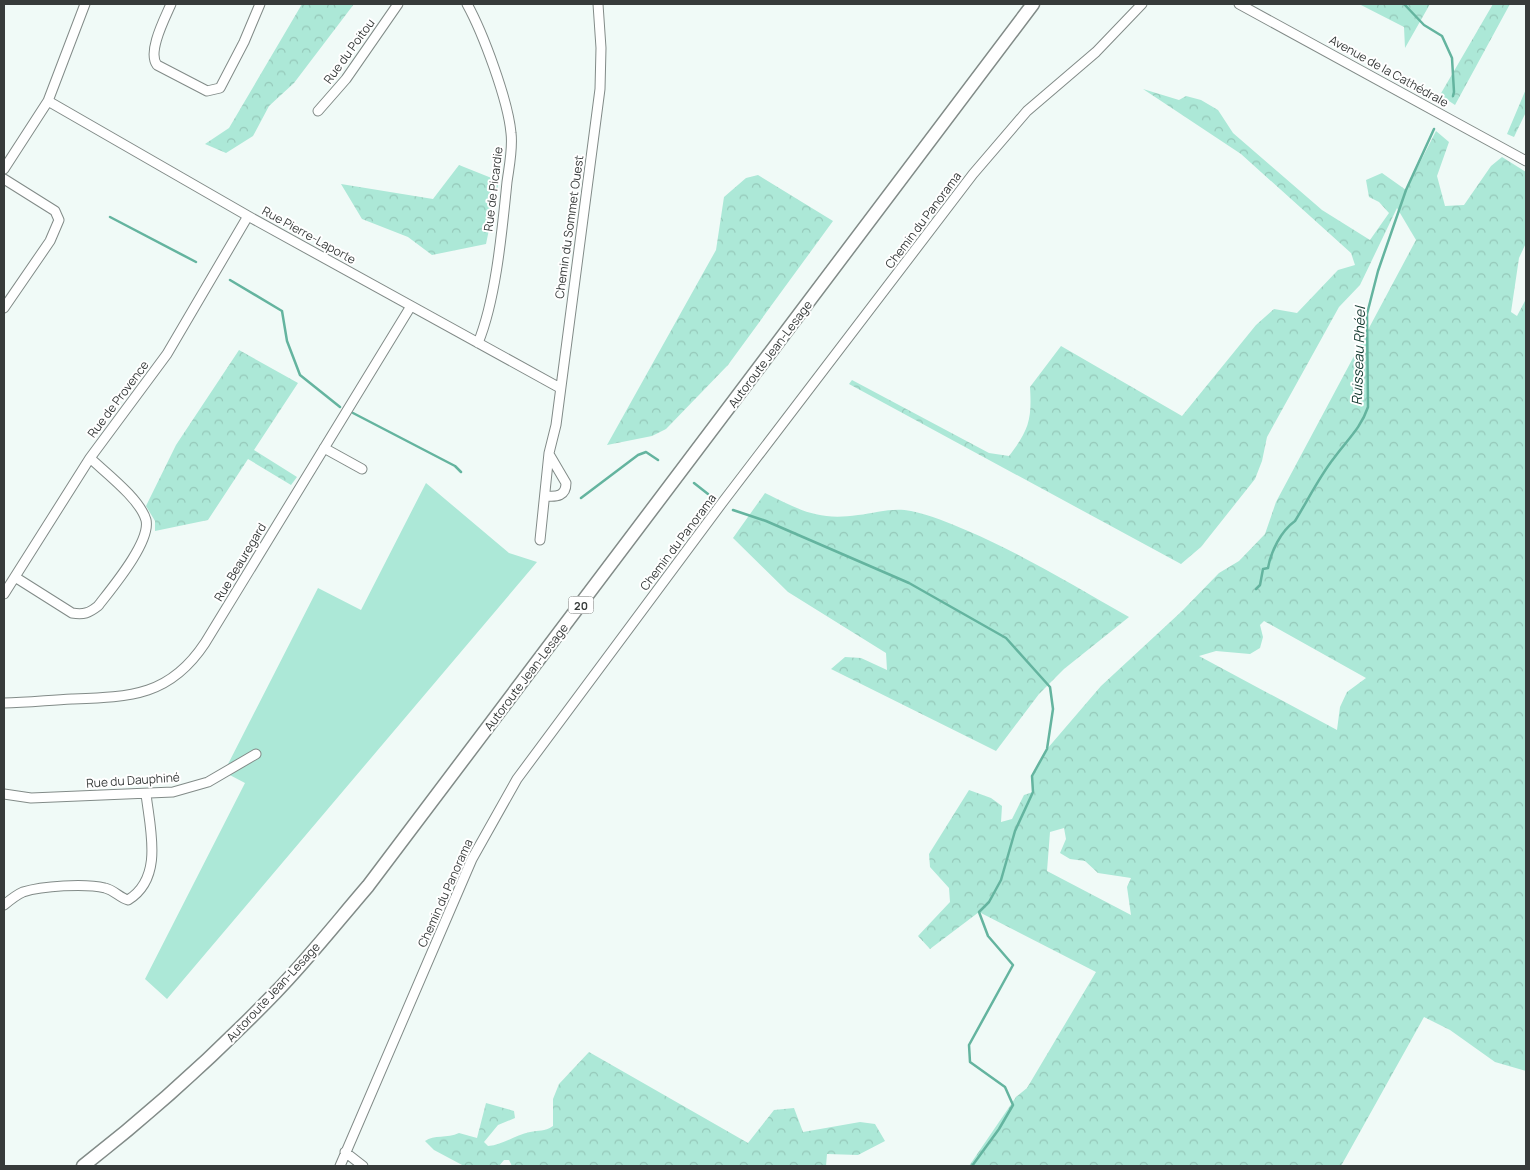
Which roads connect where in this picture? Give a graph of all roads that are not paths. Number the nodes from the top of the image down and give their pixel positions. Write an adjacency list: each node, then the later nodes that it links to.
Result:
1 (85, 4): 10 (street)
2 (171, 4): 3 (street)
3 (260, 4)
4 (398, 4): 11 (street, Rue du Poitou)
5 (467, 4): 18 (street, Rue de Picardie)
6 (598, 4): 19 (street, Chemin du Sommet Ouest)
7 (1034, 4): 34 (highway, Autoroute Jean-Lesage / 20)
8 (1142, 4): 33 (street, Chemin du Panorama)
9 (1239, 4): 12 (street, Avenue de la Cathédrale)
10 (48, 101): 13 (street); 15 (street, Rue Pierre-Laporte)
11 (318, 111)
12 (1526, 161)
13 (4, 170)
14 (4, 179): 17 (street)
15 (248, 216): 16 (street, Rue Pierre-Laporte); 22 (street, Rue de Provence)
16 (411, 306): 18 (street, Rue Pierre-Laporte); 20 (street, Rue Beauregard)
17 (4, 308)
18 (478, 343): 19 (street, Rue Pierre-Laporte)
19 (560, 388): 21 (street, Chemin du Sommet Ouest)
20 (324, 448): 23 (street); 28 (street, Rue Beauregard)
21 (549, 453): 24 (street, Chemin du Sommet Ouest); 24 (street)
22 (90, 458): 26 (street, Rue de Provence); 26 (street)
23 (362, 469)
24 (546, 496): 25 (street, Chemin du Sommet Ouest)
25 (540, 540)
26 (15, 577): 27 (street, Rue de Provence)
27 (4, 594)
28 (4, 703)
29 (256, 754): 31 (street, Rue du Dauphiné)
30 (4, 794): 31 (street, Rue du Dauphiné)
31 (146, 794): 32 (street)
32 (4, 905)
33 (345, 1152): 35 (street, Chemin du Panorama); 36 (street)
34 (83, 1166)
35 (340, 1166)
36 (363, 1166)

